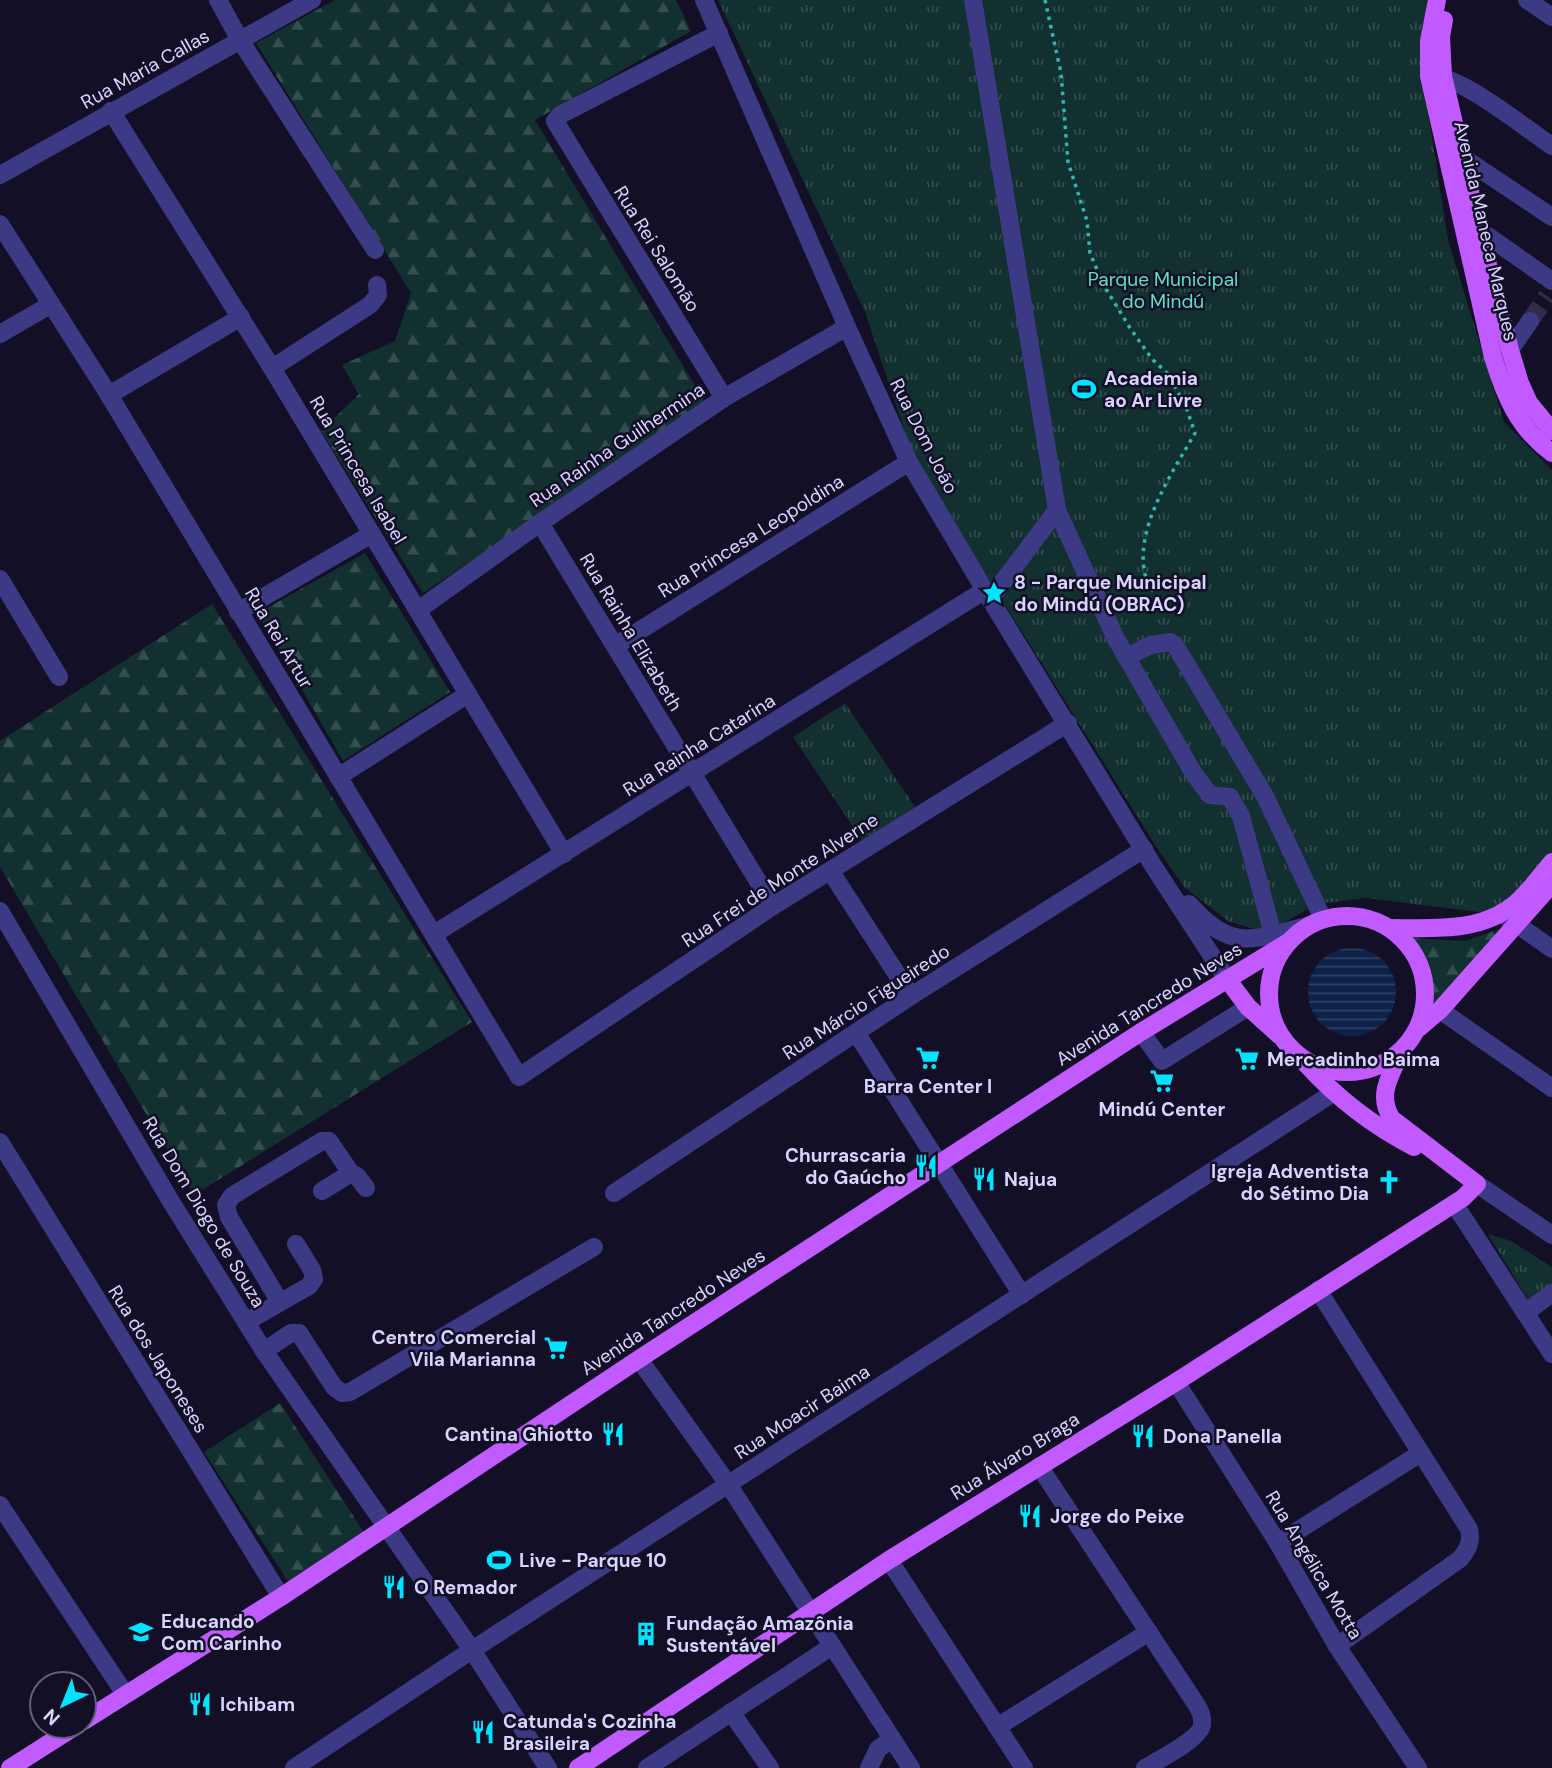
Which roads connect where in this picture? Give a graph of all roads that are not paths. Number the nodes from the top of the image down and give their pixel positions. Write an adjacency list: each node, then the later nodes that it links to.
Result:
1 (218, 0): 10 (street)
2 (312, 0): 10 (street, Rua Maria Callas)
3 (704, 0): 9 (street, Rua Dom João)
4 (973, 0): 36 (street)
5 (1437, 0): 11 (main road, Avenida Maneca Marques)
6 (1447, 0): 11 (main road, Avenida Maneca Marques)
7 (1527, 0): 8 (street)
8 (1552, 17)
9 (719, 33): 26 (street, Rua Dom João); 31 (street, Rua Rei Salomão)
10 (240, 40): 12 (street, Rua Maria Callas); 20 (street)
11 (1436, 76): 13 (street); 14 (main road, Avenida Maneca Marques); 15 (main road, Avenida Maneca Marques)
12 (111, 111): 16 (street, Rua Maria Callas); 24 (street, Rua Princesa Isabel)
13 (1552, 146)
14 (1444, 147): 15 (street); 19 (main road, Avenida Maneca Marques)
15 (1461, 155): 17 (street); 19 (main road, Avenida Maneca Marques)
16 (0, 176)
17 (1552, 217)
18 (0, 224): 23 (street, Rua Rei Artur)
19 (1472, 230): 22 (street); 28 (main road, Avenida Maneca Marques); 32 (main road, Avenida Maneca Marques)
20 (375, 250)
21 (377, 285): 29 (street)
22 (1550, 288)
23 (50, 305): 27 (street); 30 (street, Rua Rei Artur)
24 (241, 317): 29 (street, Rua Princesa Isabel); 30 (street)
25 (1530, 321): 28 (street)
26 (847, 327): 31 (street, Rua Rainha Guilhermina); 35 (street, Rua Dom João)
27 (0, 334)
28 (1510, 350): 33 (main road, Avenida Maneca Marques)
29 (272, 368): 38 (street, Rua Princesa Isabel)
30 (109, 395): 42 (street, Rua Rei Artur)
31 (724, 398): 37 (street, Rua Rainha Guilhermina)
32 (1518, 419): 33 (street); 34 (main road, Avenida Maneca Marques)
33 (1549, 426)
34 (1552, 453)
35 (909, 462): 40 (street, Rua Dom João); 43 (street, Rua Princesa Leopoldina)
36 (1057, 510): 40 (street); 44 (street)
37 (540, 523): 41 (street, Rua Rainha Guilhermina); 43 (street, Rua Rainha Elizabeth)
38 (373, 534): 41 (street, Rua Princesa Isabel); 42 (street)
39 (0, 579): 45 (street)
40 (988, 594): 47 (street, Rua Dom João); 48 (street, Rua Rainha Catarina)
41 (418, 610): 46 (street, Rua Princesa Isabel)
42 (238, 611): 49 (street, Rua Rei Artur)
43 (615, 646): 48 (street, Rua Rainha Elizabeth)
44 (1127, 657): 50 (street); 51 (street)
45 (59, 677)
46 (468, 694): 49 (street); 53 (street, Rua Princesa Isabel)
47 (1068, 723): 52 (street, Rua Dom João); 56 (street, Rua Frei de Monte Alverne)
48 (692, 775): 53 (street, Rua Rainha Catarina); 58 (street, Rua Rainha Elizabeth)
49 (338, 777): 64 (street, Rua Rei Artur)
50 (1256, 783): 51 (street); 61 (street)
51 (1230, 797): 65 (street)
52 (1144, 849): 55 (street, Rua Dom João); 68 (street, Rua Márcio Figueiredo)
53 (564, 854): 64 (street, Rua Rainha Catarina)
54 (1552, 862): 60 (main road)
55 (1154, 867): 65 (street, Rua Dom João); 67 (street, Rua Dom João)
56 (831, 872): 58 (street, Rua Frei de Monte Alverne); 68 (street)
57 (1552, 884): 62 (main road)
58 (774, 906): 76 (street, Rua Frei de Monte Alverne)
59 (0, 911): 96 (street, Rua Dom Diogo de Souza)
60 (1501, 913): 62 (street); 63 (main road)
61 (1315, 923): 63 (main road); 65 (main road)
62 (1518, 925): 66 (street); 70 (main road)
63 (1389, 928): 71 (main road)
64 (434, 933): 76 (street, Rua Rei Artur)
65 (1280, 939): 67 (main road, Avenida Tancredo Neves); 74 (main road)
66 (1552, 949)
67 (1227, 979): 69 (main road, Rua Dom João); 72 (main road, Avenida Tancredo Neves)
68 (911, 996): 73 (street, Rua Márcio Figueiredo)
69 (1248, 1007): 72 (street); 74 (main road, Rua Dom João)
70 (1440, 1010): 71 (main road); 77 (street)
71 (1416, 1031): 75 (main road)
72 (1141, 1032): 81 (main road, Avenida Tancredo Neves)
73 (857, 1034): 81 (street); 86 (street, Rua Márcio Figueiredo)
74 (1293, 1049): 75 (main road); 78 (main road)
75 (1401, 1051): 80 (main road)
76 (519, 1077)
77 (1552, 1088)
78 (1334, 1093): 80 (main road); 93 (street, Rua Moacir Baima)
79 (0, 1142): 108 (street, Rua dos Japoneses)
80 (1445, 1162): 83 (main road)
81 (939, 1164): 93 (street); 99 (main road, Avenida Tancredo Neves)
82 (351, 1173): 84 (street); 85 (street); 94 (street)
83 (1476, 1184): 87 (main road, Rua Álvaro Braga); 88 (street)
84 (366, 1188)
85 (322, 1191)
86 (614, 1193)
87 (1455, 1205): 91 (main road, Rua Álvaro Braga); 95 (street)
88 (1552, 1235)
89 (296, 1244): 94 (street)
90 (594, 1247): 97 (street)
91 (1318, 1290): 100 (main road, Rua Álvaro Braga); 101 (street)
92 (1552, 1293): 95 (street)
93 (1021, 1295): 103 (street, Rua Moacir Baima)
94 (281, 1303): 96 (street)
95 (1525, 1313): 98 (street)
96 (246, 1322): 97 (street, Rua Dom Diogo de Souza)
97 (264, 1351): 105 (street, Rua Dom Diogo de Souza)
98 (1552, 1354)
99 (639, 1359): 103 (street); 105 (main road, Avenida Tancredo Neves)
100 (1175, 1382): 102 (main road, Rua Álvaro Braga); 106 (street, Rua Angélica Motta)
101 (1421, 1453): 106 (street); 112 (street)
102 (1039, 1466): 107 (main road, Rua Álvaro Braga); 110 (street)
103 (728, 1484): 109 (street); 113 (street, Rua Moacir Baima)
104 (0, 1505): 114 (street)
105 (385, 1527): 108 (main road, Avenida Tancredo Neves); 113 (street, Rua Dom Diogo de Souza)
106 (1278, 1543): 112 (street, Rua Angélica Motta)
107 (889, 1560): 109 (main road, Rua Álvaro Braga); 117 (street)
108 (281, 1597): 114 (main road, Avenida Tancredo Neves)
109 (809, 1613): 111 (street); 125 (main road, Rua Álvaro Braga)
110 (1149, 1632): 117 (street); 129 (street)
111 (832, 1646): 116 (street); 118 (street)
112 (1336, 1646): 130 (street, Rua Angélica Motta)
113 (472, 1650): 123 (street, Rua Moacir Baima); 124 (street, Rua Dom Diogo de Souza)
114 (125, 1694): 115 (main road, Avenida Tancredo Neves)
115 (98, 1712)
116 (731, 1712): 120 (street); 126 (street)
117 (997, 1727): 128 (street)
118 (892, 1739): 121 (street); 127 (street)
119 (54, 1740): 122 (main road)
120 (654, 1766)
121 (905, 1766)
122 (10, 1768)
123 (294, 1768)
124 (548, 1768)
125 (578, 1768)
126 (770, 1768)
127 (869, 1768)
128 (1024, 1768)
129 (1145, 1768)
130 (1418, 1768)

